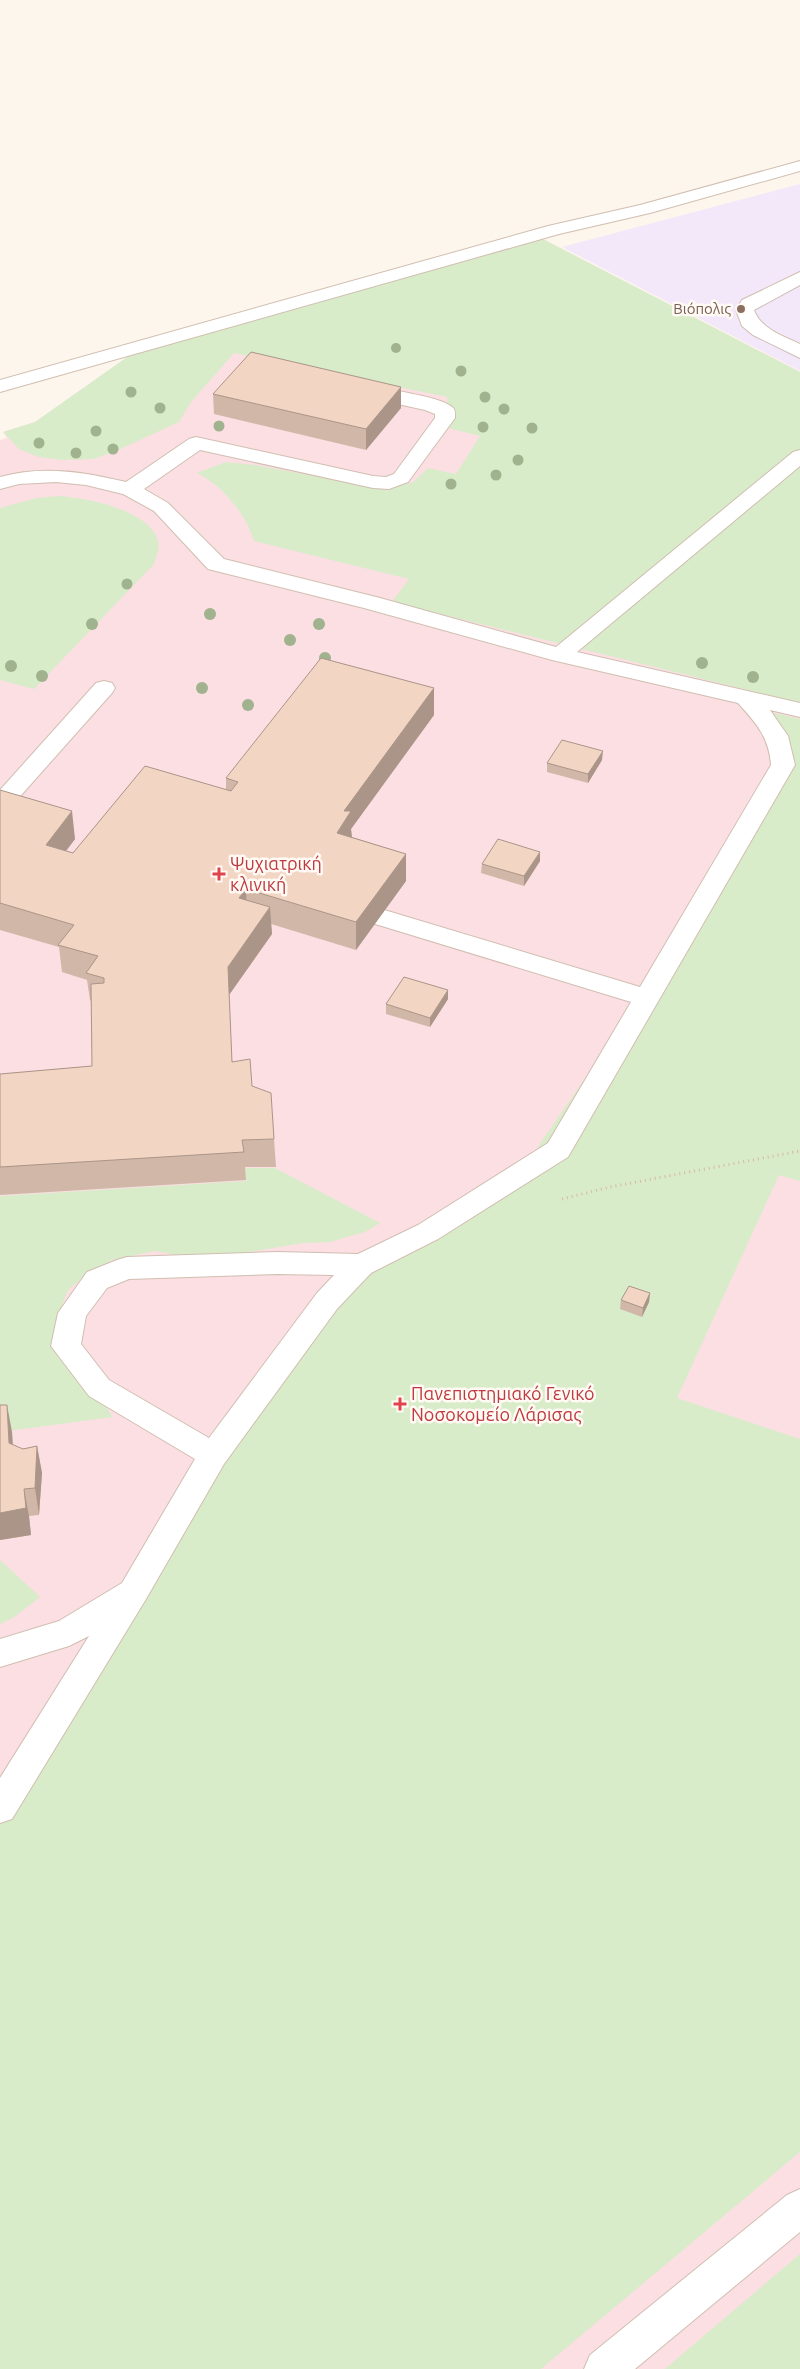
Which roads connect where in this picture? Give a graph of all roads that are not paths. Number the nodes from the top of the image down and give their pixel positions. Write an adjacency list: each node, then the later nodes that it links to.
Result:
1 (800, 166): 4 (street)
2 (800, 278): 3 (street)
3 (800, 352)
4 (0, 386)
5 (347, 387): 8 (street)
6 (800, 456): 9 (street)
7 (0, 483): 8 (street)
8 (130, 489): 9 (street)
9 (560, 655): 11 (street)
10 (104, 688): 13 (street)
11 (747, 699): 12 (street); 15 (street)
12 (800, 710)
13 (0, 805)
14 (381, 917): 15 (street)
15 (647, 998): 16 (street)
16 (361, 1265): 17 (street); 17 (street)
17 (213, 1455): 18 (street)
18 (135, 1590): 19 (street); 20 (street)
19 (0, 1653)
20 (0, 1808)
21 (800, 2208): 22 (street)
22 (604, 2369)

